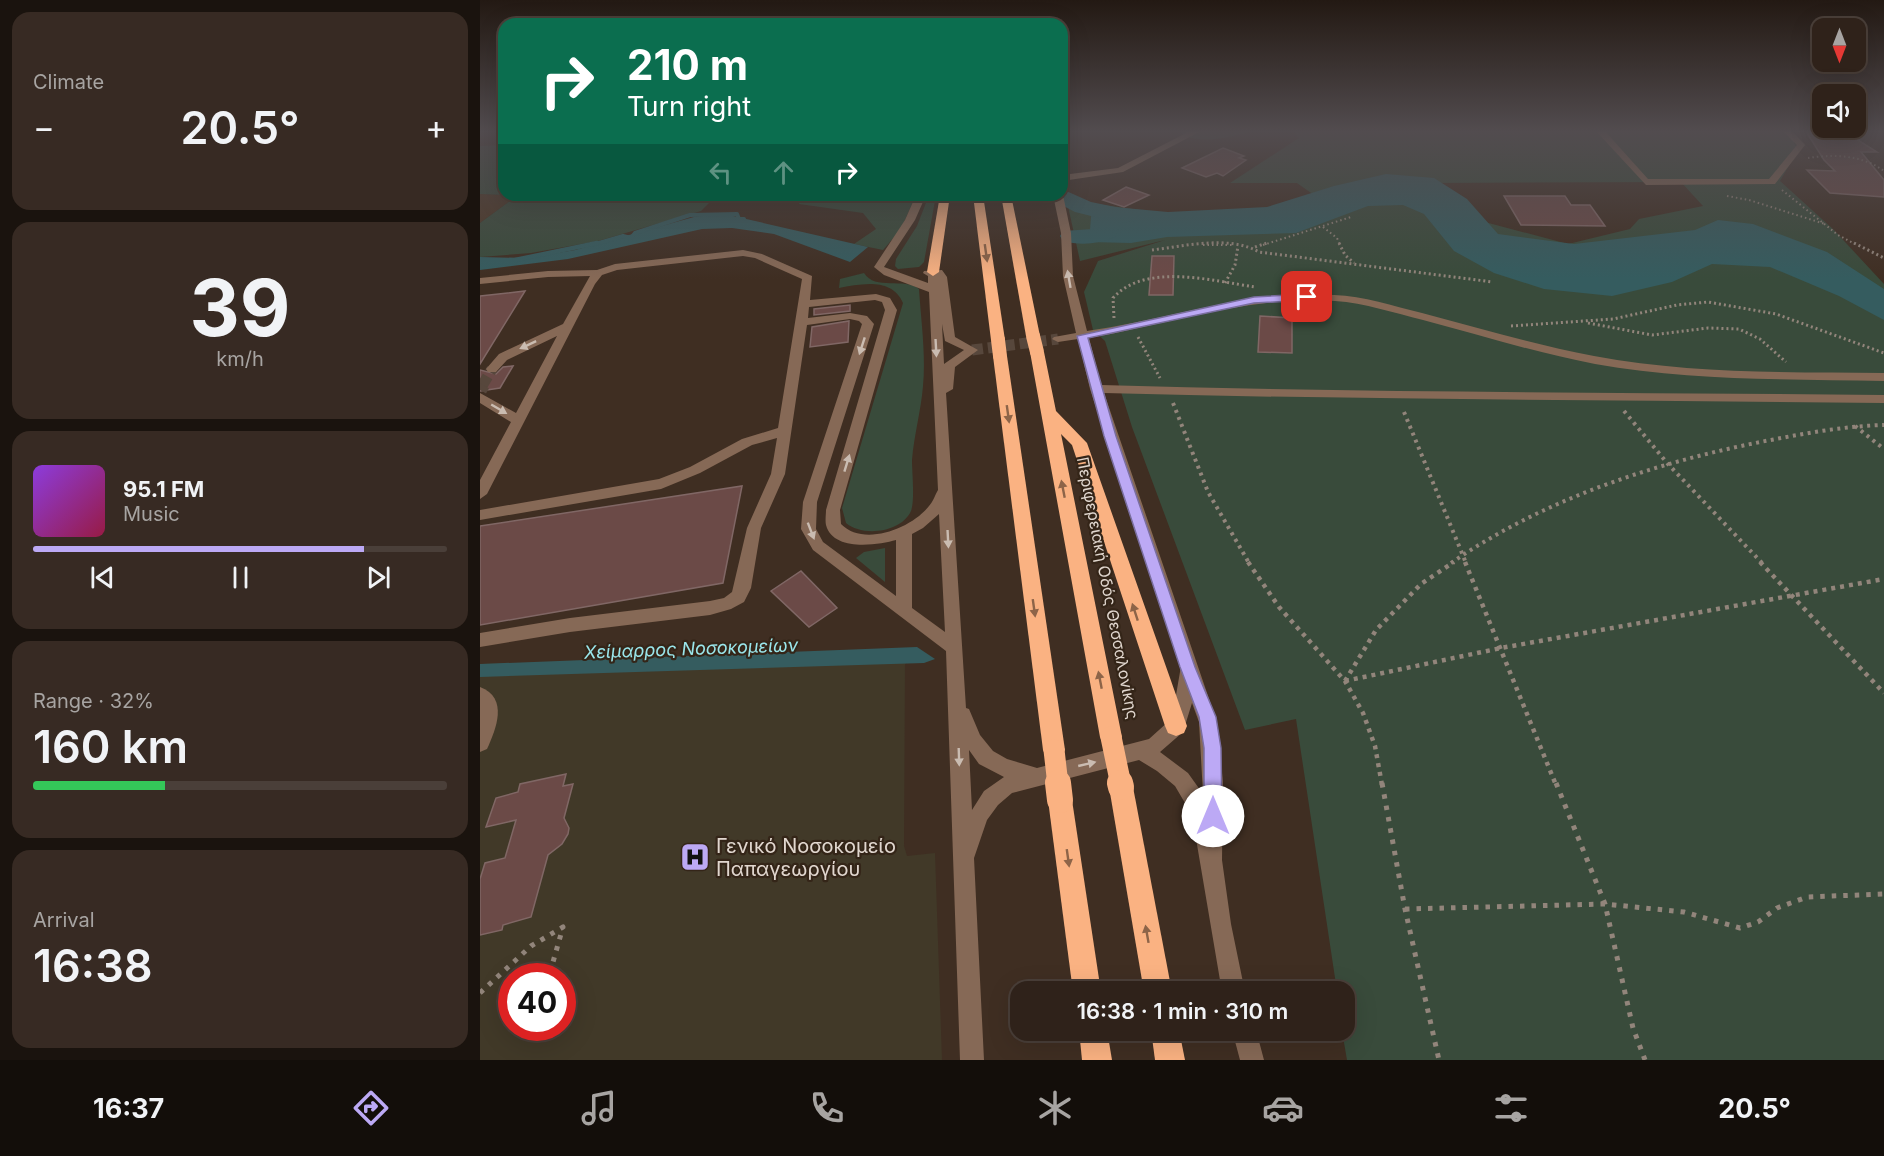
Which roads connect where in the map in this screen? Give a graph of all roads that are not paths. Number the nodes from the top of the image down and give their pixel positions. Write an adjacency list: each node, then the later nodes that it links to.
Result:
1 (1644, 179): 2 (street)
2 (1774, 179)
3 (918, 201): 10 (street)
4 (944, 201): 8 (highway)
5 (979, 201): 43 (highway, one-way to 43, bridge)
6 (1007, 201): 23 (highway, Περιφερειακή Οδός Θεσσαλονίκης, bridge)
7 (1059, 201): 16 (street, one-way to 7)
8 (933, 272): 10 (street); 12 (street); 26 (street)
9 (598, 273): 11 (street); 13 (street); 15 (street)
10 (899, 277): 12 (street)
11 (480, 281)
12 (933, 290): 26 (street, one-way to 26)
13 (806, 304): 14 (street); 30 (street, one-way to 13)
14 (803, 322): 25 (street); 31 (street, one-way to 31)
15 (567, 326): 18 (street, one-way to 18); 24 (street)
16 (1082, 336): 17 (street); 19 (street); 20 (street)
17 (1058, 339)
18 (492, 369)
19 (1884, 376)
20 (1096, 389): 22 (street); 34 (street)
21 (480, 397): 24 (street, one-way to 24)
22 (1884, 399)
23 (1048, 413): 37 (highway, one-way to 23); 44 (highway, Περιφερειακή Οδός Θεσσαλονίκης, one-way to 23, bridge)
24 (518, 420): 28 (street)
25 (785, 431): 29 (street); 32 (street)
26 (943, 460): 27 (street)
27 (945, 487): 30 (street); 33 (street, one-way to 33)
28 (480, 494)
29 (480, 515)
30 (904, 533): 31 (street)
31 (904, 612): 33 (street)
32 (480, 639)
33 (954, 648): 36 (street)
34 (1188, 667): 37 (street); 41 (street)
35 (480, 695): 38 (street)
36 (957, 699): 40 (street); 42 (street, one-way to 42)
37 (1176, 726): 39 (street)
38 (480, 743)
39 (1141, 751): 40 (street, one-way to 39); 41 (street)
40 (1034, 776): 42 (street)
41 (1212, 860): 45 (street)
42 (963, 877): 49 (street)
43 (1085, 981)
44 (1156, 981)
45 (1231, 981)
46 (1094, 1041): 50 (highway)
47 (1167, 1041): 51 (highway)
48 (1247, 1041): 52 (street)
49 (972, 1060)
50 (1097, 1060)
51 (1170, 1060)
52 (1252, 1060)

